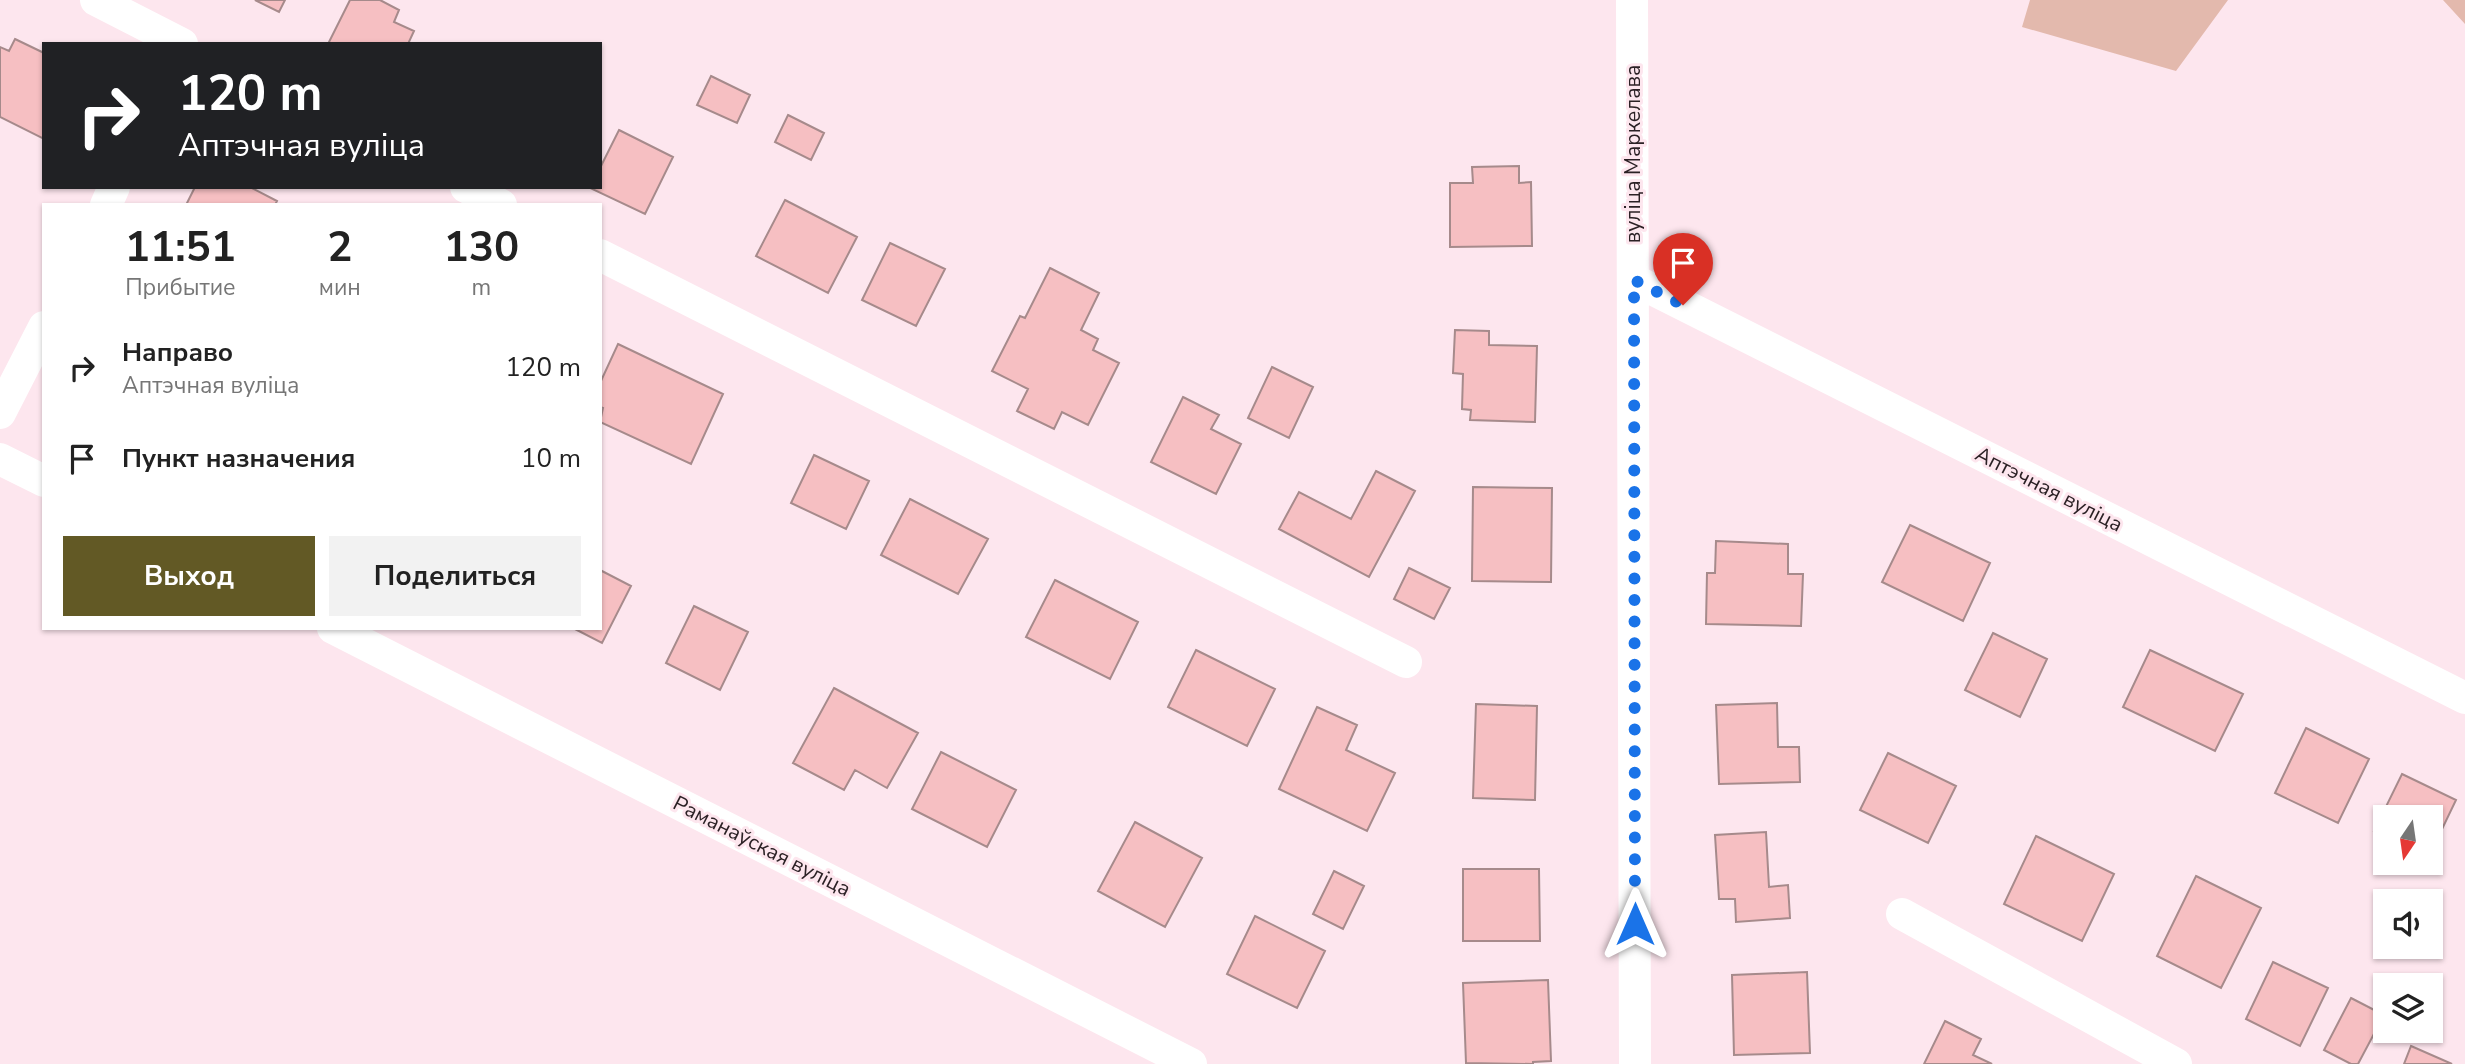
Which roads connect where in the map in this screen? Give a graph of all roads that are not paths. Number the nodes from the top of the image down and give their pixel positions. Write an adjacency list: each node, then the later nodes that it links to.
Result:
1 (96, 0): 3 (street)
2 (1632, 0): 7 (street, вуліца Маркелава)
3 (178, 42)
4 (470, 189): 5 (street)
5 (497, 203)
6 (602, 256): 13 (street)
7 (1634, 280): 14 (street, Аптэчная вуліца); 17 (street, вуліца Маркелава)
8 (42, 331): 9 (street)
9 (0, 413)
10 (0, 459): 11 (street)
11 (42, 480)
12 (337, 630): 16 (street, Раманаўская вуліца)
13 (1406, 662)
14 (2465, 698)
15 (1902, 914): 18 (street)
16 (1191, 1064)
17 (1635, 1064)
18 (2176, 1064)

